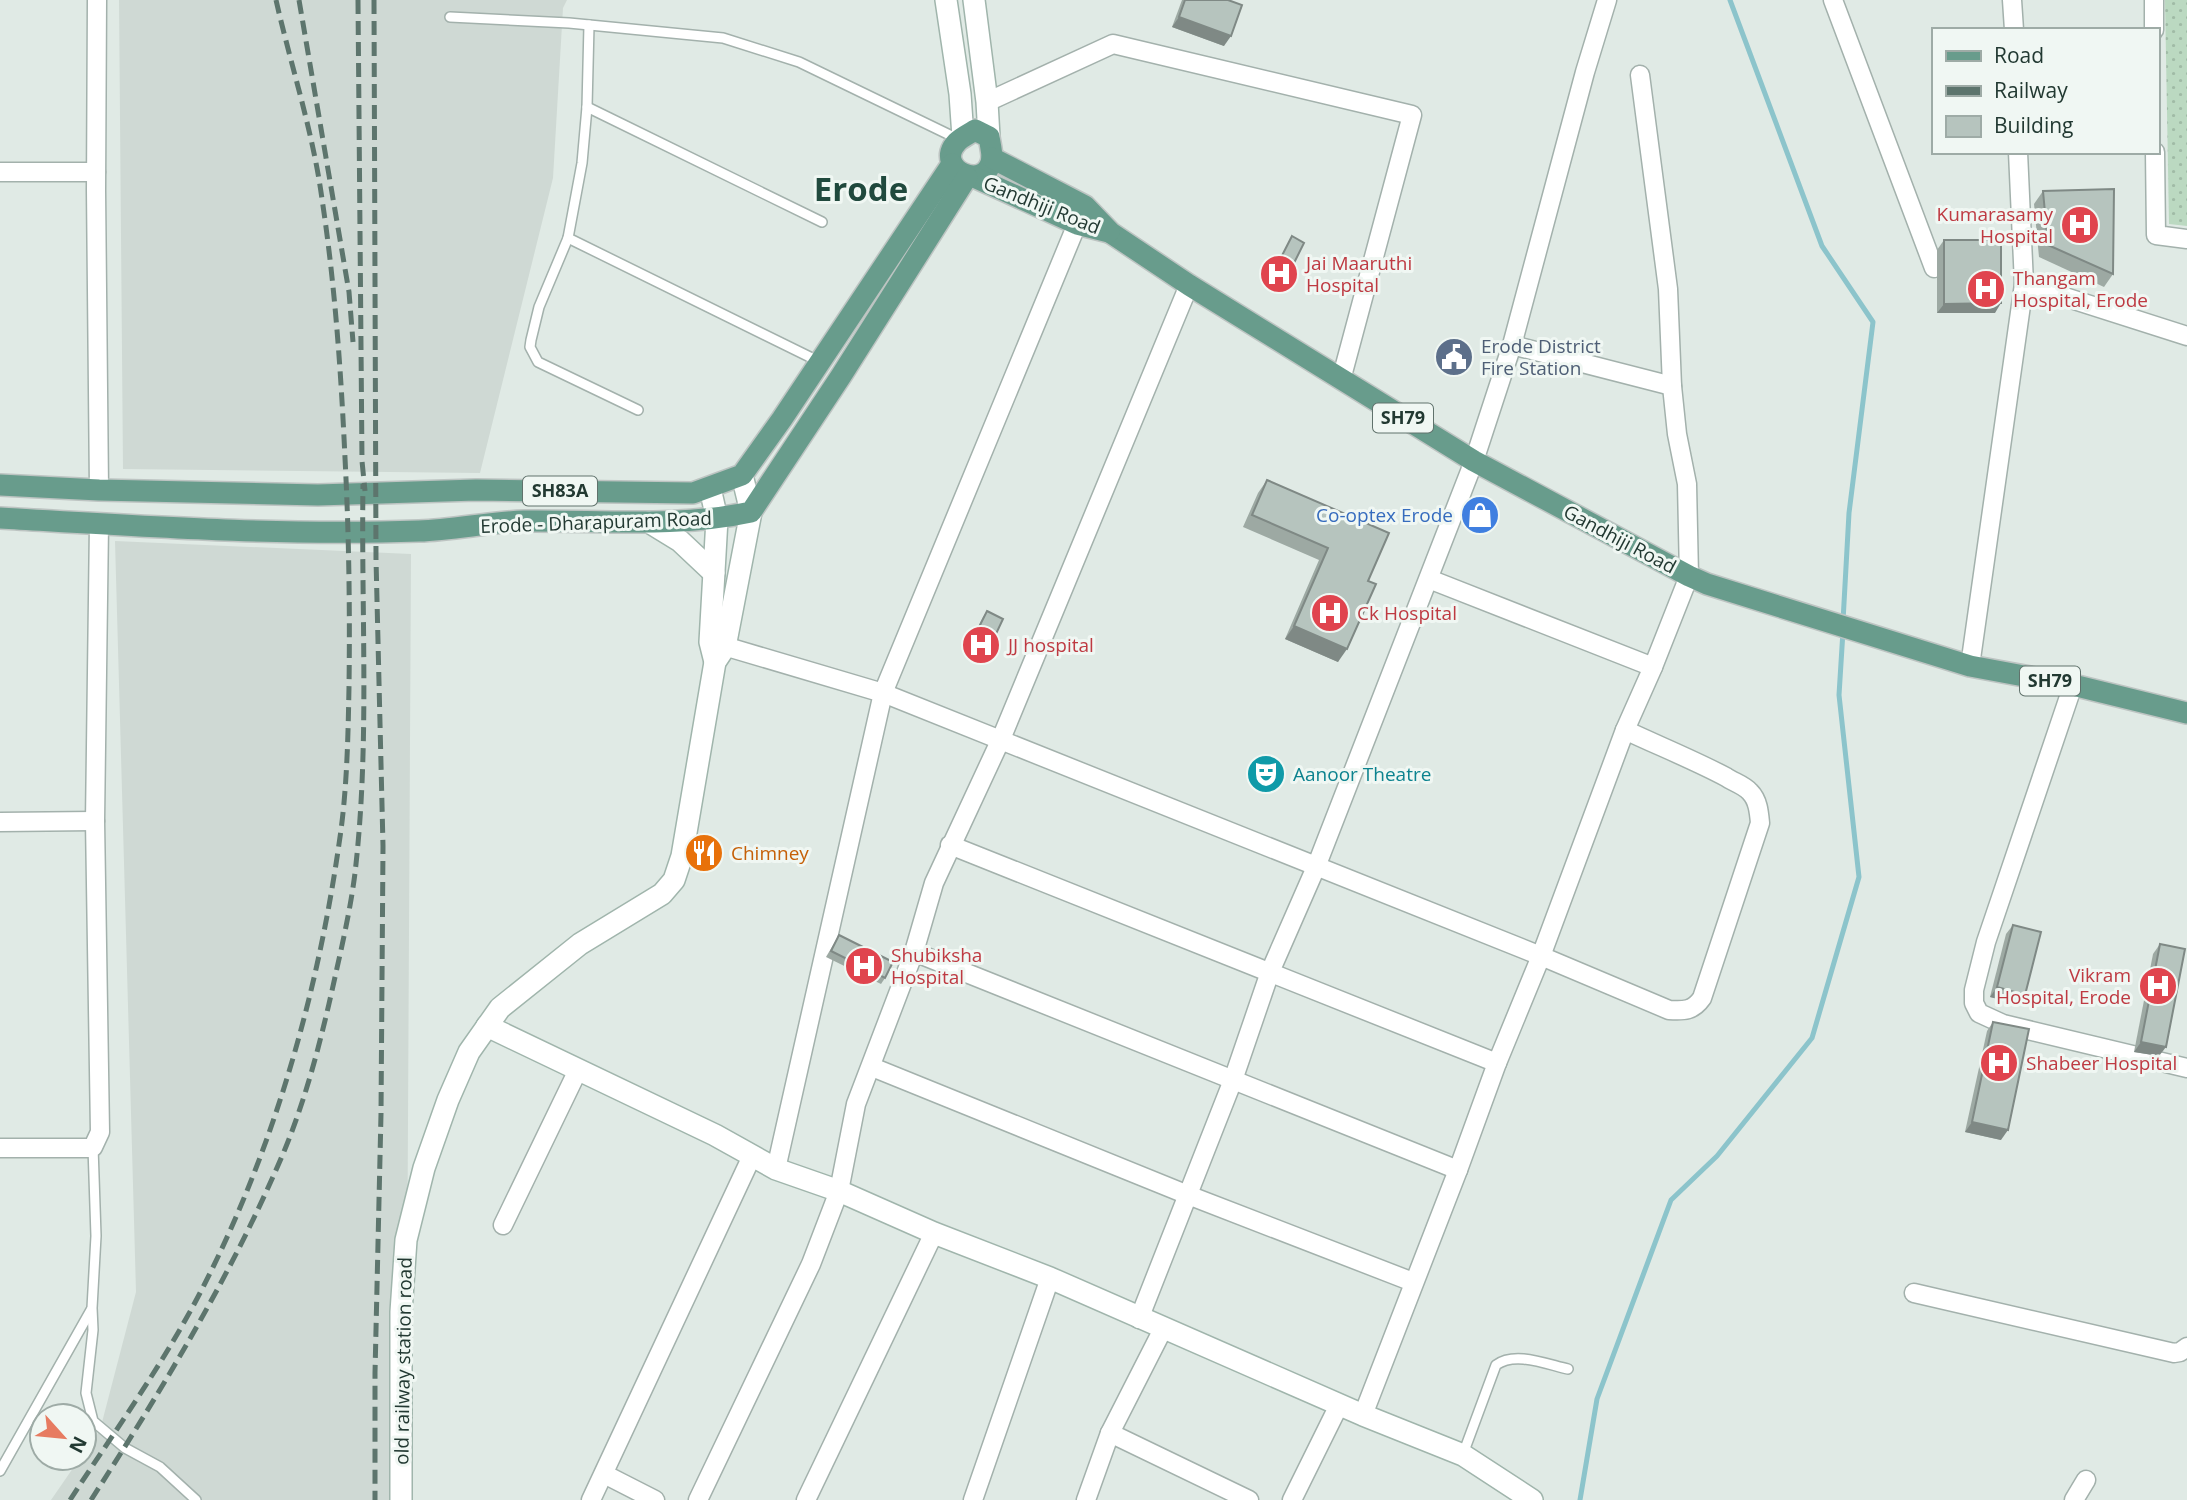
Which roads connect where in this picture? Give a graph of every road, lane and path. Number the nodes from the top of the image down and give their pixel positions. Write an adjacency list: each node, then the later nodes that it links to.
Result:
1 (97, 0): 21 (street)
2 (946, 0): 16 (street)
3 (974, 0): 13 (street)
4 (1606, 0): 32 (street)
5 (1833, 0): 28 (street)
6 (2012, 0): 10 (street)
7 (2154, 0): 11 (street)
8 (450, 17): 9 (lane)
9 (589, 25): 14 (lane); 16 (lane)
10 (2014, 28)
11 (2154, 28)
12 (1640, 75): 35 (street)
13 (987, 102): 15 (street); 34 (street)
14 (587, 107): 23 (lane); 26 (lane)
15 (989, 137): 16 (main road); 19 (main road)
16 (961, 139): 22 (main road)
17 (2018, 154): 29 (street)
18 (2155, 154): 27 (street)
19 (992, 158): 22 (main road); 25 (main road, Gandhiji Road / SH79)
20 (0, 172): 21 (street)
21 (96, 172): 41 (street)
22 (965, 172): 24 (main road, Gandhiji Road / SH79); 33 (main road); 42 (main road)
23 (822, 222)
24 (1077, 223): 25 (main road, Gandhiji Road / SH79); 54 (street)
25 (1111, 233): 30 (main road, Gandhiji Road / SH79)
26 (568, 238): 33 (lane); 36 (lane)
27 (2187, 239)
28 (1934, 268)
29 (2024, 284): 31 (street); 51 (street)
30 (1189, 285): 34 (main road, Gandhiji Road / SH79); 57 (street)
31 (2187, 336)
32 (1512, 345): 35 (street); 37 (street)
33 (820, 362): 38 (main road)
34 (1340, 380): 37 (main road, Gandhiji Road / SH79)
35 (1672, 386): 49 (street)
36 (638, 410)
37 (1474, 461): 48 (street); 49 (main road, Gandhiji Road / SH79)
38 (742, 475): 40 (main road, Erode - Dharapuram Road / SH83A); 42 (street)
39 (0, 485): 41 (main road, Erode - Dharapuram Road / SH83A)
40 (710, 488): 41 (main road, Erode - Dharapuram Road / SH83A); 44 (street)
41 (99, 490)
42 (751, 512): 44 (main road, Erode - Dharapuram Road / SH83A); 50 (street)
43 (0, 518): 46 (main road, Erode - Dharapuram Road / SH83A)
44 (717, 519): 45 (main road, Erode - Dharapuram Road / SH83A); 47 (street)
45 (649, 522): 46 (main road, Erode - Dharapuram Road / SH83A); 47 (street)
46 (99, 524): 58 (street)
47 (714, 573): 50 (street)
48 (1429, 579): 52 (street); 61 (street)
49 (1698, 580): 51 (main road, Gandhiji Road / SH79); 52 (street)
50 (717, 650): 54 (street); 65 (street, old railway station road)
51 (1970, 666): 53 (main road, Gandhiji Road / SH79)
52 (1653, 667): 56 (street)
53 (2073, 685): 55 (main road, Gandhiji Road / SH79); 68 (street)
54 (883, 693): 57 (street); 74 (street)
55 (2187, 713)
56 (1625, 730): 63 (street); 63 (street)
57 (1000, 739): 60 (street); 61 (street)
58 (95, 821): 59 (street); 71 (street)
59 (0, 822)
60 (950, 845): 62 (street); 64 (street)
61 (1316, 867): 63 (street); 64 (street)
62 (915, 952): 67 (street); 70 (street)
63 (1541, 956): 66 (street)
64 (1269, 972): 66 (street); 70 (street)
65 (487, 1026): 69 (street); 97 (street, old railway station road)
66 (1497, 1063): 75 (street)
67 (872, 1067): 76 (street); 77 (street)
68 (2187, 1068)
69 (578, 1070): 73 (street); 78 (street)
70 (1233, 1080): 75 (street); 77 (street)
71 (93, 1147): 72 (street); 83 (lane)
72 (0, 1148)
73 (752, 1156): 74 (street); 93 (street)
74 (776, 1169): 76 (street)
75 (1458, 1170): 81 (street)
76 (839, 1191): 79 (street); 100 (street)
77 (1188, 1195): 81 (street); 84 (street)
78 (503, 1226)
79 (934, 1233): 80 (street); 101 (street)
80 (1050, 1278): 84 (street); 102 (street)
81 (1413, 1282): 89 (street)
82 (1914, 1293): 86 (street)
83 (92, 1308): 92 (lane); 96 (lane)
84 (1139, 1319): 85 (street)
85 (1163, 1329): 88 (street); 90 (street)
86 (2187, 1347)
87 (1568, 1369): 91 (lane)
88 (1339, 1405): 89 (street); 105 (street)
89 (1363, 1415): 91 (street)
90 (1110, 1433): 103 (street); 104 (street)
91 (1462, 1455): 95 (street)
92 (0, 1471)
93 (604, 1474): 98 (street); 99 (street)
94 (2086, 1480): 106 (street)
95 (1530, 1498)
96 (196, 1500)
97 (401, 1500)
98 (591, 1500)
99 (654, 1500)
100 (698, 1500)
101 (806, 1500)
102 (973, 1500)
103 (1086, 1500)
104 (1249, 1500)
105 (1292, 1500)
106 (2074, 1500)

